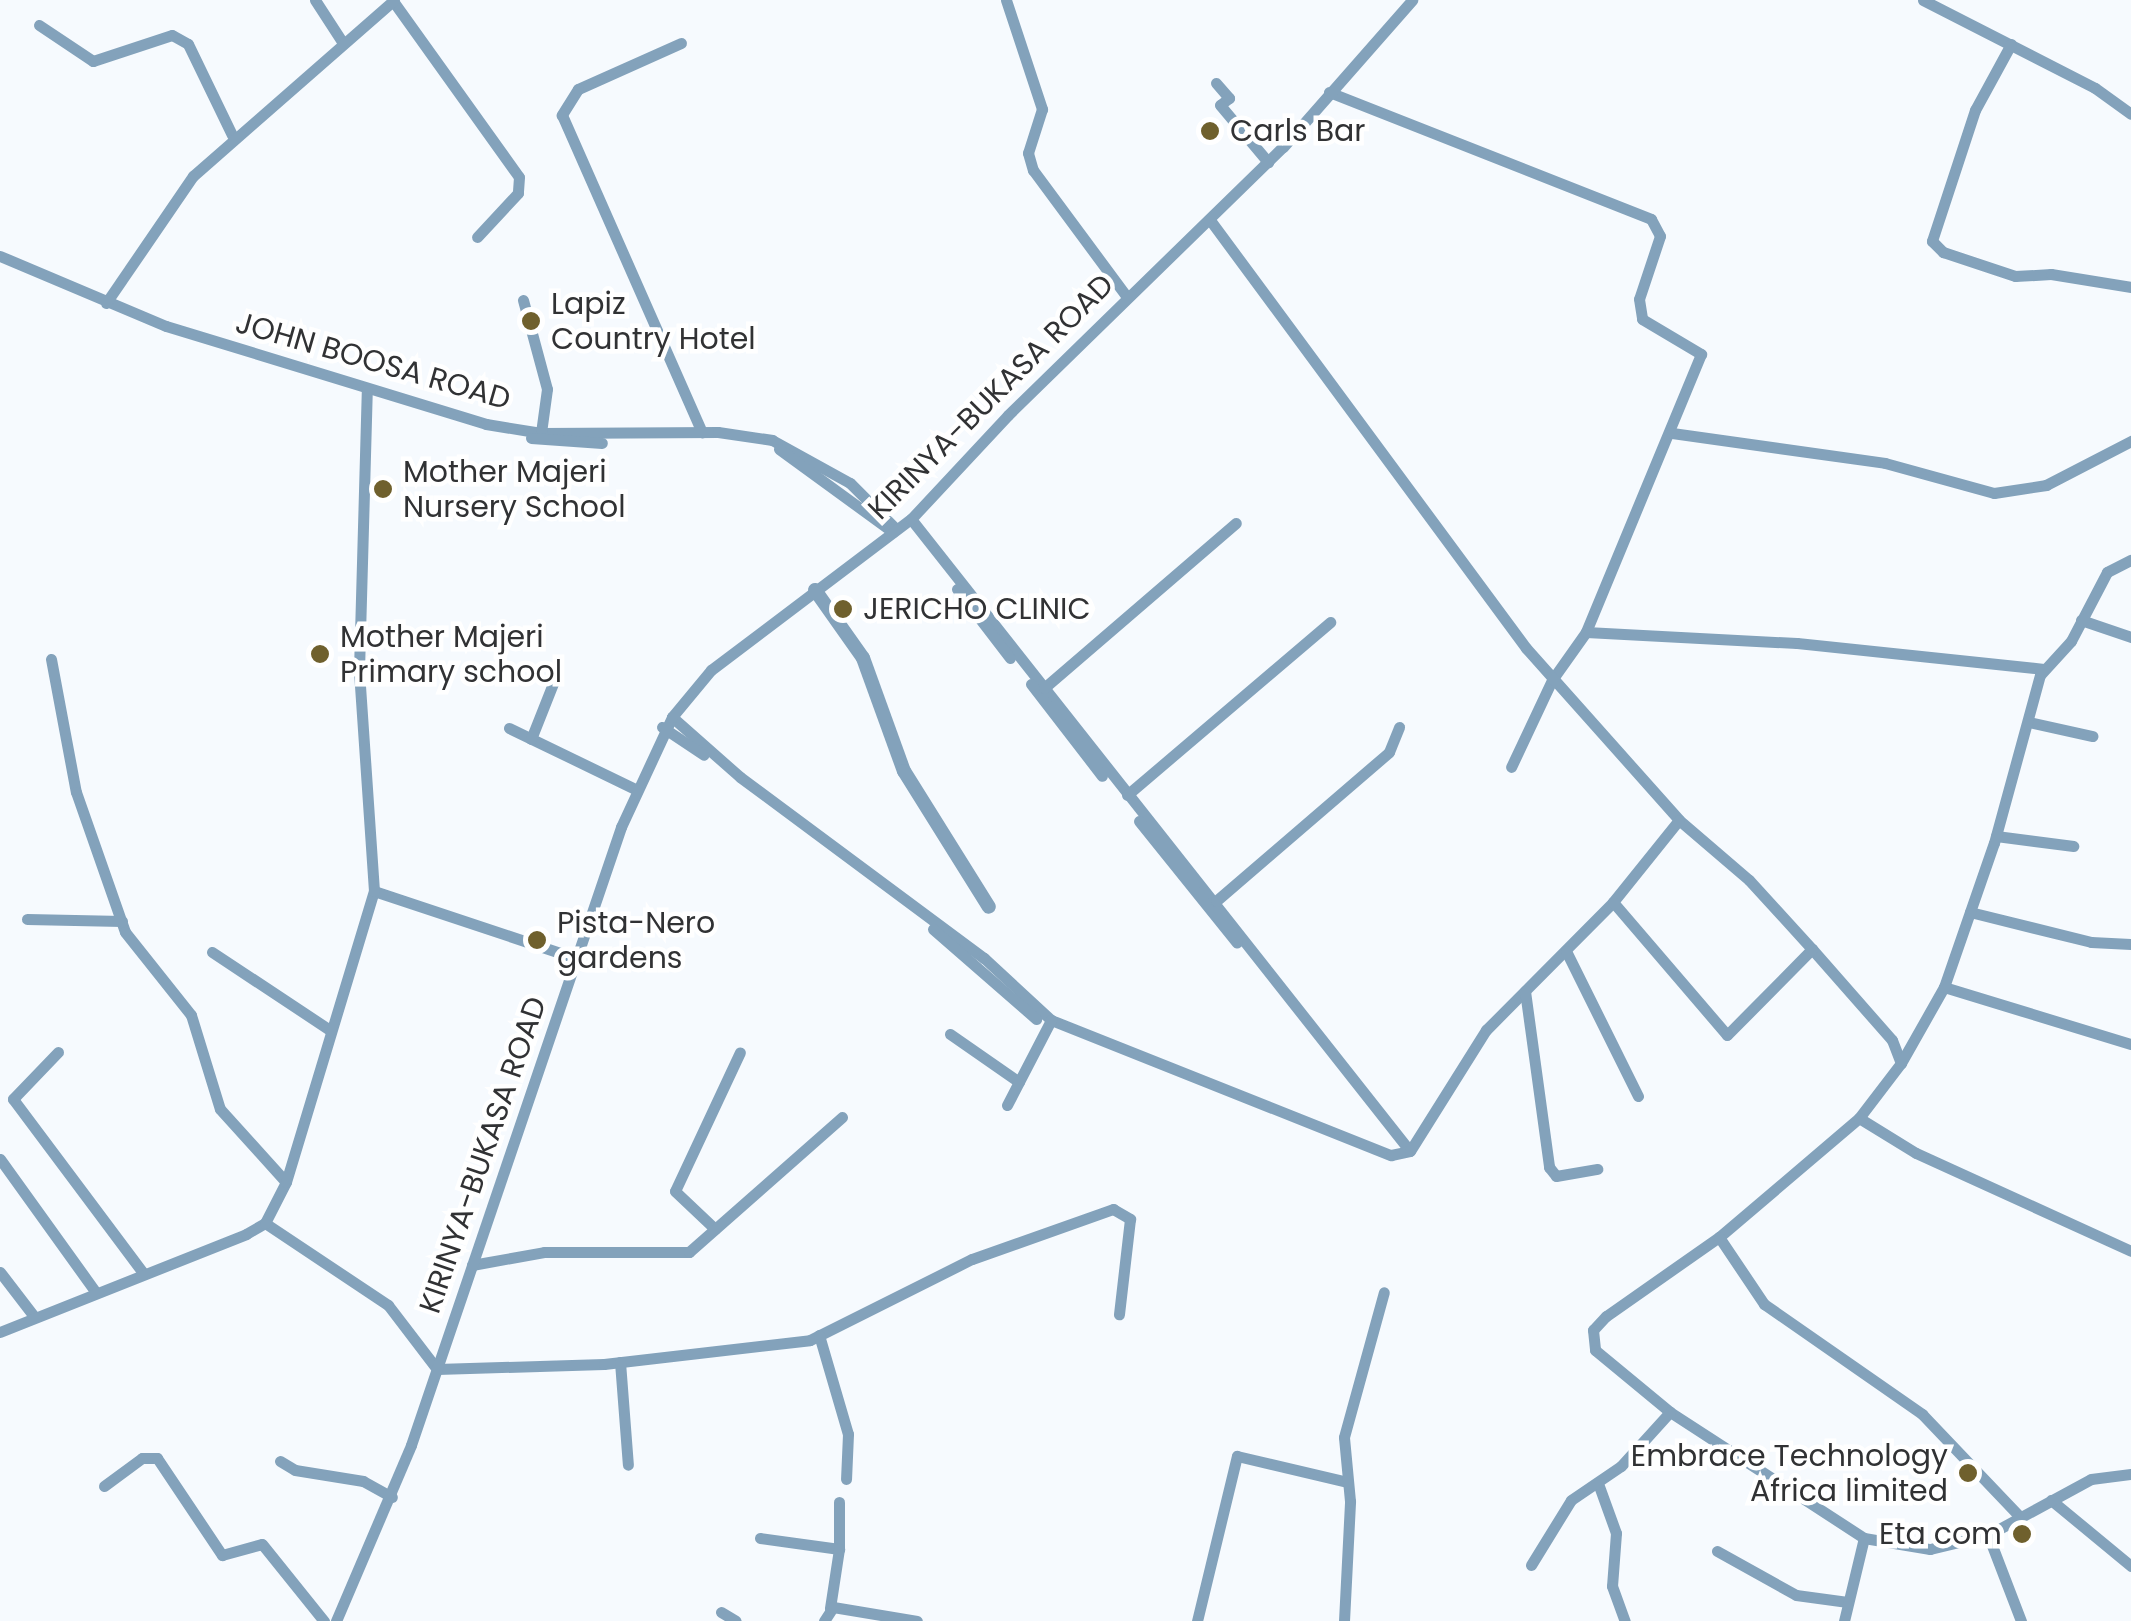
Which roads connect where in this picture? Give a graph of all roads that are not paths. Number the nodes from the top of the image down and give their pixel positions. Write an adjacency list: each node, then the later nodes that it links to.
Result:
1 (316, 0): 7 (street)
2 (394, 0): 7 (street); 16 (street)
3 (1006, 0): 19 (street)
4 (1412, 0): 11 (street, KIRINYA-BUKASA ROAD)
5 (1923, 0): 9 (street)
6 (39, 25): 13 (street)
7 (341, 40): 13 (street)
8 (681, 43): 24 (street)
9 (2011, 44): 12 (street); 18 (street)
10 (1216, 83): 14 (street)
11 (1329, 92): 14 (street, KIRINYA-BUKASA ROAD); 26 (street)
12 (2131, 114)
13 (232, 135): 21 (street)
14 (1268, 162): 15 (street, KIRINYA-BUKASA ROAD)
15 (1210, 220): 19 (street, KIRINYA-BUKASA ROAD); 39 (street)
16 (477, 237)
17 (0, 256): 21 (street, JOHN BOOSA ROAD)
18 (2131, 287)
19 (1127, 297): 29 (street, KIRINYA-BUKASA ROAD)
20 (522, 300): 25 (street)
21 (106, 303): 23 (street, JOHN BOOSA ROAD)
22 (282, 370): 29 (street, JOHN BOOSA ROAD)
23 (367, 390): 25 (street, JOHN BOOSA ROAD); 53 (street)
24 (702, 432): 25 (street, JOHN BOOSA ROAD); 29 (street, JOHN BOOSA ROAD)
25 (541, 433)
26 (1672, 433): 27 (street); 34 (street)
27 (2131, 441)
28 (1236, 523): 40 (street)
29 (902, 526): 31 (street, KIRINYA-BUKASA ROAD); 40 (street); 60 (street)
30 (2131, 560): 32 (street)
31 (815, 590): 41 (street, KIRINYA-BUKASA ROAD); 56 (street)
32 (2081, 620): 35 (street); 37 (street)
33 (1330, 622): 49 (street)
34 (1586, 632): 37 (street); 39 (street)
35 (2131, 637)
36 (51, 658): 59 (street)
37 (2044, 669): 42 (street)
38 (556, 676): 46 (street)
39 (1552, 680): 47 (street); 50 (street)
40 (1044, 688): 49 (street)
41 (667, 722): 48 (street, KIRINYA-BUKASA ROAD); 68 (street); 69 (street)
42 (2029, 722): 45 (street); 51 (street)
43 (1399, 727): 54 (street)
44 (508, 728): 46 (street)
45 (2092, 736)
46 (531, 739): 48 (street)
47 (1511, 767)
48 (635, 789): 65 (street, KIRINYA-BUKASA ROAD)
49 (1127, 796): 54 (street)
50 (1679, 820): 55 (street); 62 (street)
51 (1996, 836): 52 (street); 57 (street)
52 (2073, 846)
53 (374, 892): 65 (street); 70 (street)
54 (1216, 902): 81 (street)
55 (1613, 902): 62 (street); 63 (street)
56 (989, 907)
57 (1970, 912): 61 (street); 66 (street)
58 (26, 919): 59 (street)
59 (122, 921): 84 (street)
60 (1237, 944)
61 (2131, 944)
62 (1812, 948): 75 (street)
63 (1566, 950): 67 (street); 77 (street)
64 (212, 952): 70 (street)
65 (575, 958): 89 (street, KIRINYA-BUKASA ROAD)
66 (1944, 987): 72 (street); 75 (street)
67 (1525, 992): 81 (street); 83 (street)
68 (1036, 1019)
69 (1051, 1020): 76 (street); 81 (street)
70 (330, 1030): 84 (street)
71 (950, 1034): 76 (street)
72 (2131, 1044)
73 (58, 1052): 91 (street)
74 (740, 1052): 86 (street)
75 (1901, 1062): 80 (street)
76 (1019, 1082): 78 (street)
77 (1638, 1096)
78 (1007, 1105)
79 (842, 1117): 86 (street)
80 (1859, 1118): 87 (street); 88 (street)
81 (1410, 1151)
82 (0, 1158): 92 (street)
83 (1598, 1169)
84 (286, 1182): 85 (street)
85 (265, 1223): 91 (street); 99 (street)
86 (715, 1229): 89 (street)
87 (1719, 1237): 100 (street); 111 (street)
88 (2131, 1251)
89 (472, 1264): 99 (street, KIRINYA-BUKASA ROAD)
90 (0, 1272): 94 (street)
91 (144, 1273): 92 (street)
92 (95, 1291): 94 (street)
93 (1384, 1292): 105 (street)
94 (32, 1314): 96 (street)
95 (1119, 1314): 97 (street)
96 (0, 1332)
97 (820, 1336): 98 (street); 104 (street)
98 (620, 1362): 99 (street); 102 (street)
99 (436, 1369): 108 (street, KIRINYA-BUKASA ROAD)
100 (1670, 1412): 107 (street); 114 (street)
101 (280, 1461): 108 (street)
102 (628, 1465)
103 (2131, 1474): 109 (street)
104 (846, 1480)
105 (1348, 1482): 127 (street); 128 (street)
106 (104, 1486): 122 (street)
107 (1599, 1486): 117 (street); 129 (street)
108 (392, 1497): 123 (street, KIRINYA-BUKASA ROAD)
109 (2051, 1500): 111 (street); 118 (street)
110 (838, 1502): 115 (street)
111 (2022, 1518): 112 (street)
112 (1988, 1535): 114 (street); 131 (street)
113 (760, 1538): 115 (street)
114 (1864, 1538): 119 (street)
115 (839, 1549): 120 (street)
116 (1717, 1552): 119 (street)
117 (1532, 1565)
118 (2131, 1566)
119 (1848, 1602): 130 (street)
120 (830, 1608): 125 (street); 126 (street)
121 (721, 1612): 124 (street)
122 (324, 1621)
123 (336, 1621)
124 (736, 1621)
125 (824, 1621)
126 (917, 1621)
127 (1197, 1621)
128 (1344, 1621)
129 (1625, 1621)
130 (1844, 1621)
131 (2021, 1621)

